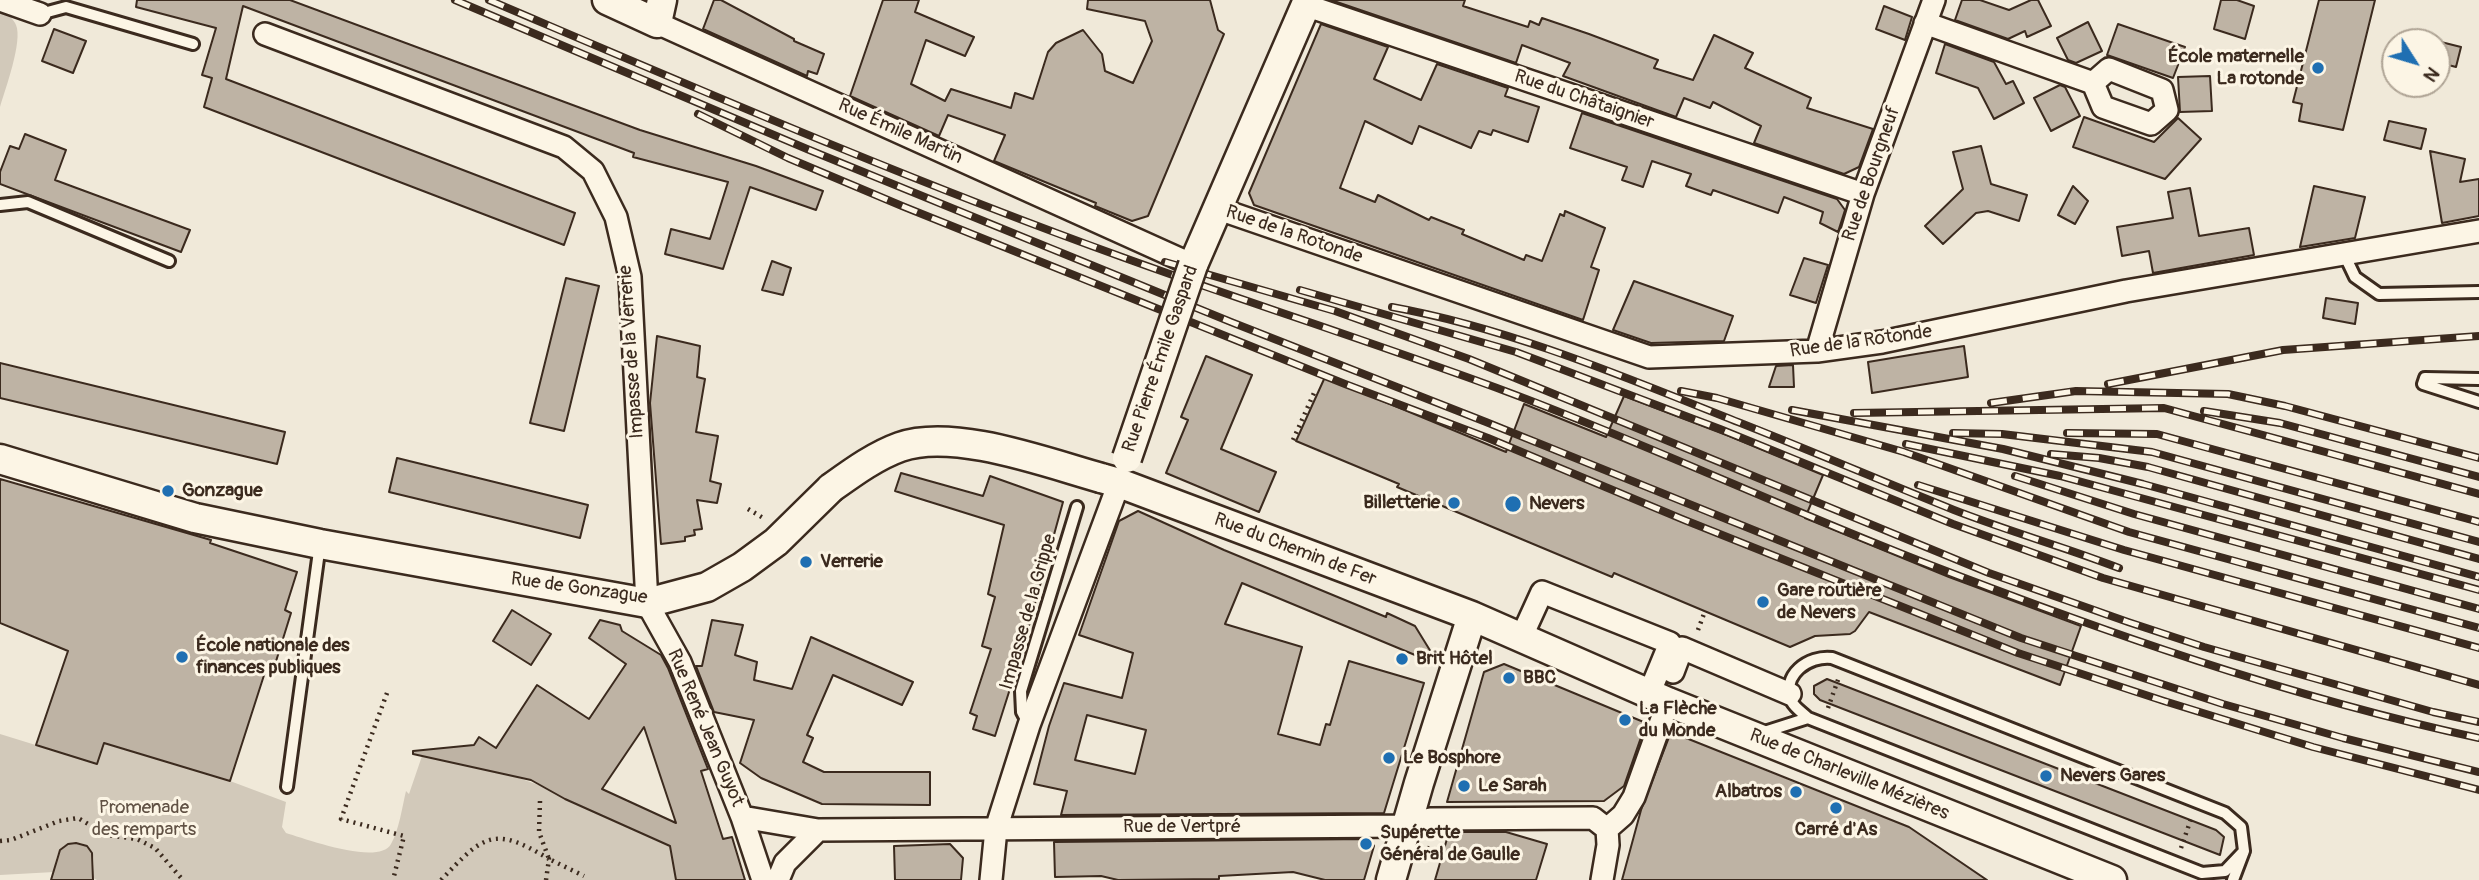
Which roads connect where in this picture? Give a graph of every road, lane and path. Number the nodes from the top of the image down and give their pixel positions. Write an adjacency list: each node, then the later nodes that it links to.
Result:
1 (1, 0): 6 (street)
2 (607, 0): 5 (main road, Rue Émile Martin)
3 (1934, 0): 7 (street, Rue de Bourgneuf)
4 (1307, 3): 11 (street, Rue du Châtaignier); 13 (main road, Rue Pierre Émile Gaspard)
5 (660, 11): 17 (street, Rue Émile Martin)
6 (40, 14): 9 (lane)
7 (1925, 23): 10 (street); 11 (street, Rue de Bourgneuf)
8 (265, 34): 28 (street, Impasse de la Verrerie)
9 (193, 44)
10 (2093, 83)
11 (1863, 194): 19 (street, Rue de Bourgneuf)
12 (0, 205): 16 (lane)
13 (1216, 208): 17 (main road, Rue Pierre Émile Gaspard); 19 (street, Rue de la Rotonde)
14 (2479, 231): 15 (street, Rue de la Rotonde)
15 (2344, 254): 18 (lane); 19 (street, Rue de la Rotonde)
16 (170, 261)
17 (1193, 265): 25 (main road, Rue Pierre Émile Gaspard, bridge)
18 (2479, 292)
19 (1817, 351)
20 (2479, 379): 22 (lane)
21 (1314, 393): 23 (path)
22 (2479, 402)
23 (1293, 440)
24 (0, 459): 27 (main road, Rue de Gonzague)
25 (1116, 473): 28 (main road, Rue de Gonzague, bridge); 29 (main road, Rue du Chemin de Fer); 35 (street, Rue Pierre Émile Gaspard)
26 (1077, 507): 35 (lane, Impasse de la Grippe)
27 (320, 544): 28 (main road, Rue de Gonzague); 37 (lane)
28 (647, 603): 40 (street, Rue René Jean Guyot)
29 (1472, 616): 30 (main road, Rue de Charleville Mézières); 41 (main road)
30 (1521, 638): 33 (main road, Rue de Charleville Mézières); 33 (street)
31 (387, 693): 52 (path)
32 (1790, 694): 33 (street); 34 (lane); 39 (lane)
33 (1659, 699): 36 (main road, Rue de Charleville Mézières); 43 (street)
34 (1808, 718): 36 (lane); 48 (lane)
35 (1029, 724): 42 (street, Rue Pierre Émile Gaspard)
36 (1751, 736): 60 (main road, Rue de Charleville Mézières)
37 (287, 787)
38 (540, 801): 47 (path)
39 (2197, 803): 46 (lane); 48 (path)
40 (742, 817): 44 (street, Rue René Jean Guyot); 55 (street, Rue René Jean Guyot)
41 (1406, 826): 42 (street, Rue de Vertpré); 43 (street, Rue de Vertpré); 58 (main road)
42 (996, 829): 44 (street, Rue de Vertpré); 57 (street, Rue Pierre Émile Gaspard)
43 (1607, 829): 59 (street)
44 (818, 830): 56 (street)
45 (0, 841): 51 (path)
46 (2244, 851): 50 (lane); 61 (lane)
47 (549, 859): 49 (path); 53 (path); 54 (path)
48 (2175, 862): 50 (lane)
49 (584, 876)
50 (2205, 876)
51 (183, 880)
52 (393, 880)
53 (441, 880)
54 (546, 880)
55 (763, 880)
56 (778, 880)
57 (991, 880)
58 (1391, 880)
59 (1602, 880)
60 (2112, 880)
61 (2233, 880)

